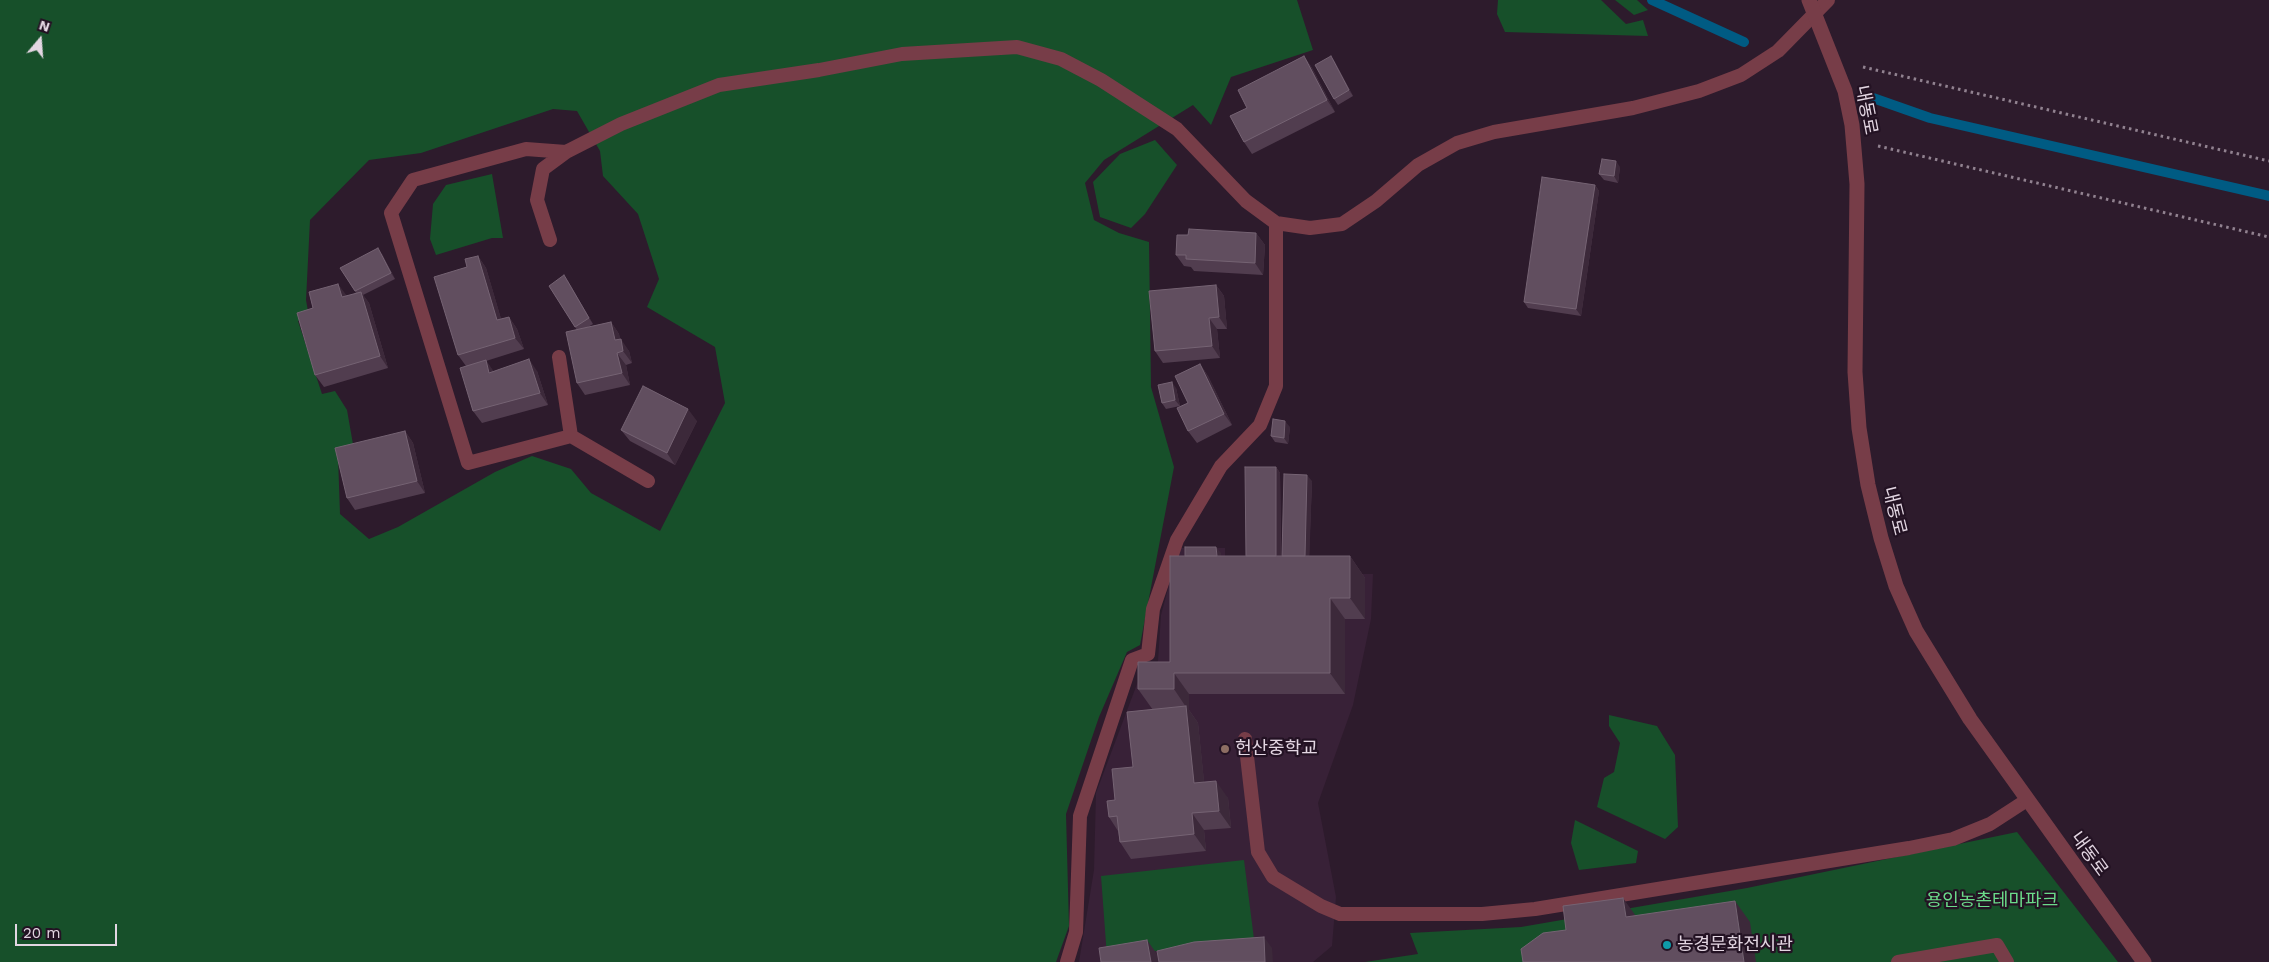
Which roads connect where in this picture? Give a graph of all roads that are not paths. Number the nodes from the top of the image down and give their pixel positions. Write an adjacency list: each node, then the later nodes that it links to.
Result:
1 (1809, 0): 3 (street, 내동로)
2 (1828, 0): 3 (lane)
3 (1815, 15): 5 (lane); 11 (street, 내동로)
4 (566, 152): 5 (lane); 6 (lane); 8 (lane)
5 (1276, 223): 12 (lane)
6 (550, 240)
7 (559, 358): 8 (lane)
8 (571, 436): 9 (lane)
9 (648, 481)
10 (1245, 739): 11 (lane)
11 (2027, 800): 15 (street, 내동로)
12 (1067, 962)
13 (1898, 962): 14 (lane)
14 (2006, 962)
15 (2144, 962)

